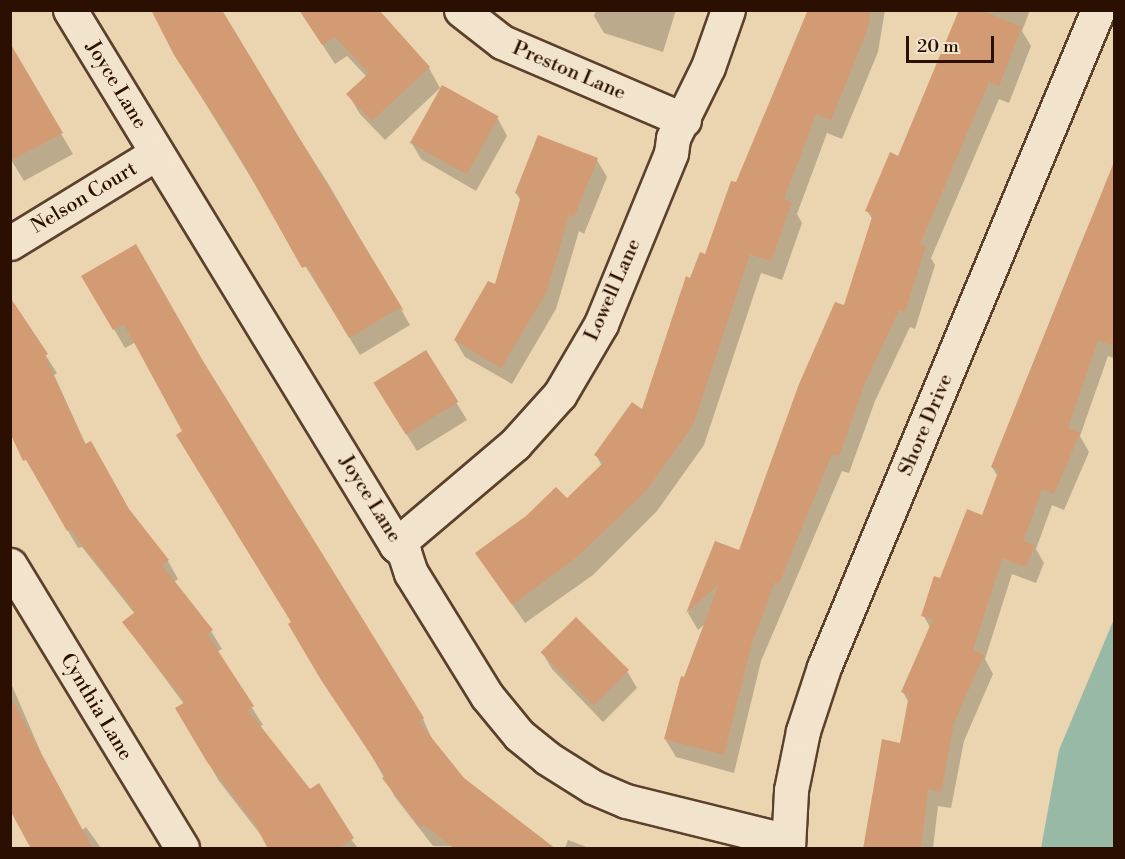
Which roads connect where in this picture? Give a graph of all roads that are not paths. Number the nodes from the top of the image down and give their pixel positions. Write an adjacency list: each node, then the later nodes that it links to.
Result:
1 (70, 10): 6 (street, Joyce Lane)
2 (461, 10): 5 (street, Preston Lane)
3 (728, 10): 5 (street, Lowell Lane)
4 (1098, 10): 10 (street, Shore Drive)
5 (684, 120): 8 (street, Lowell Lane)
6 (157, 153): 7 (street, Nelson Court); 8 (street, Joyce Lane)
7 (10, 243)
8 (396, 545): 10 (street, Joyce Lane)
9 (10, 565): 11 (street, Cynthia Lane)
10 (788, 845)
11 (182, 849)

